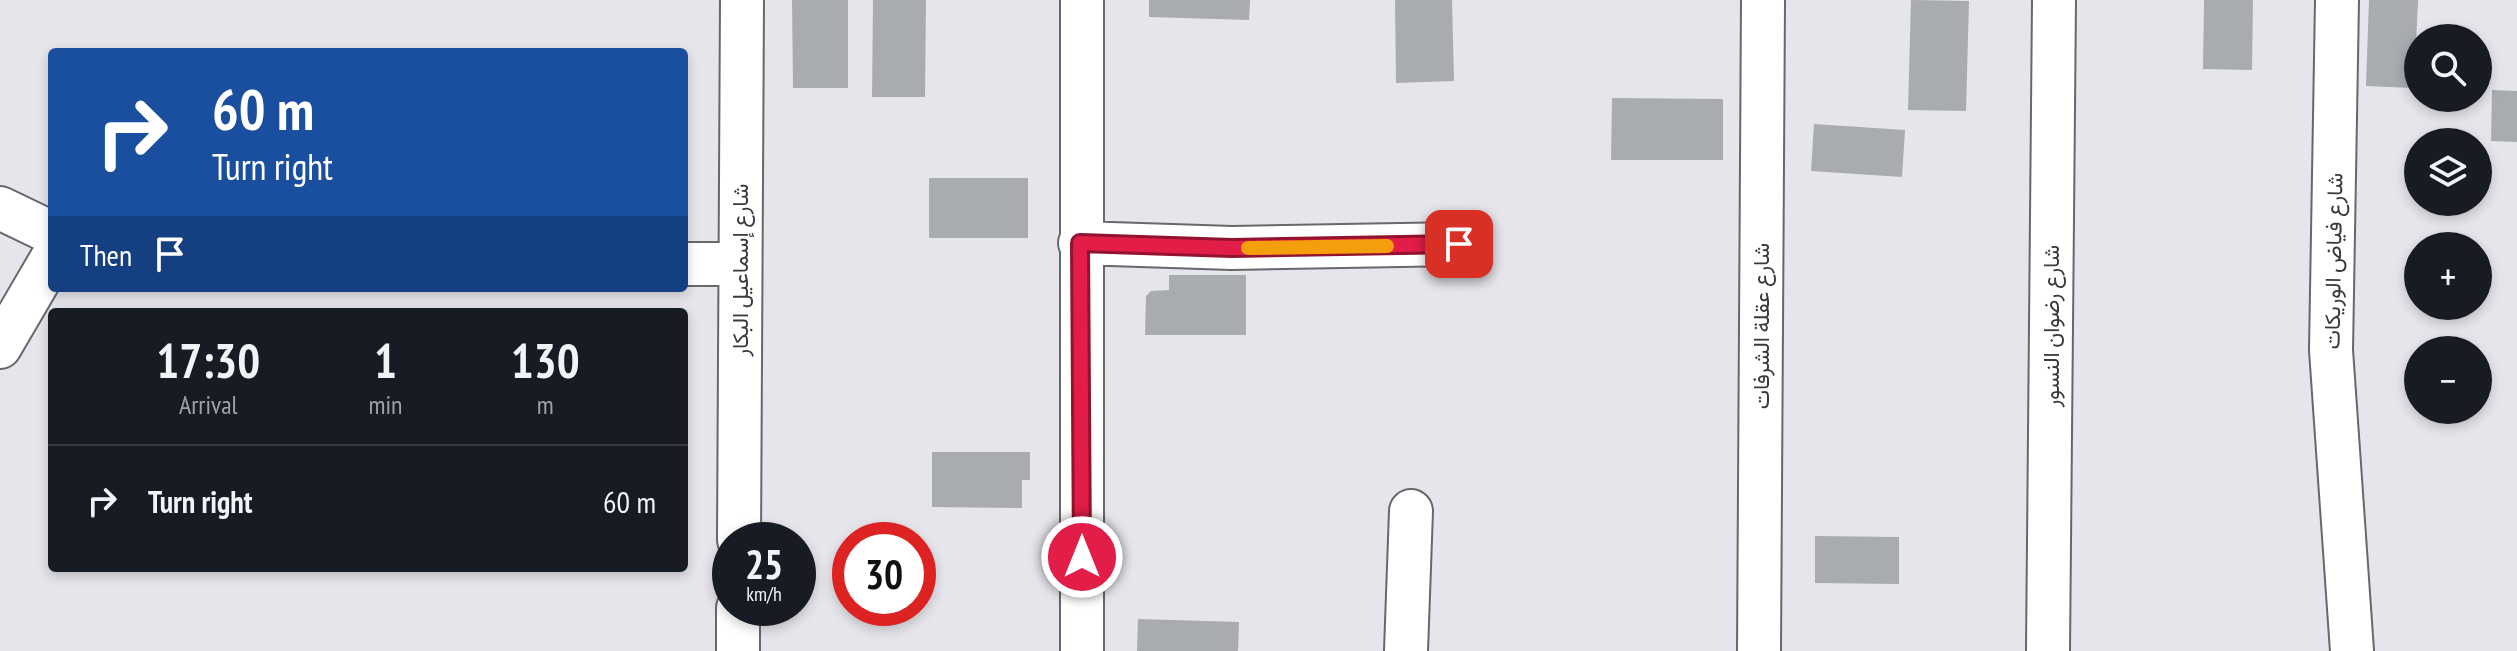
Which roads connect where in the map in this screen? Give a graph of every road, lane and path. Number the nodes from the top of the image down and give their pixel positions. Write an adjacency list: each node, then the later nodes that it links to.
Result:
1 (742, 0): 11 (street, شارع إسماعيل البكار)
2 (1082, 0): 8 (street)
3 (1763, 0): 20 (street, شارع عقلة الشرفات)
4 (2054, 0): 21 (street, شارع رضوان النسور)
5 (2337, 0): 22 (street, شارع فياض الوريكات)
6 (0, 208): 7 (street)
7 (48, 231)
8 (1080, 243): 9 (street); 18 (street)
9 (1459, 244)
10 (688, 264): 11 (street)
11 (740, 264): 15 (street, شارع إسماعيل البكار)
12 (48, 265): 13 (street)
13 (0, 347)
14 (1411, 511): 19 (street)
15 (739, 522)
16 (738, 626): 17 (street)
17 (738, 651)
18 (1082, 651)
19 (1406, 651)
20 (1759, 651)
21 (2048, 651)
22 (2352, 651)

